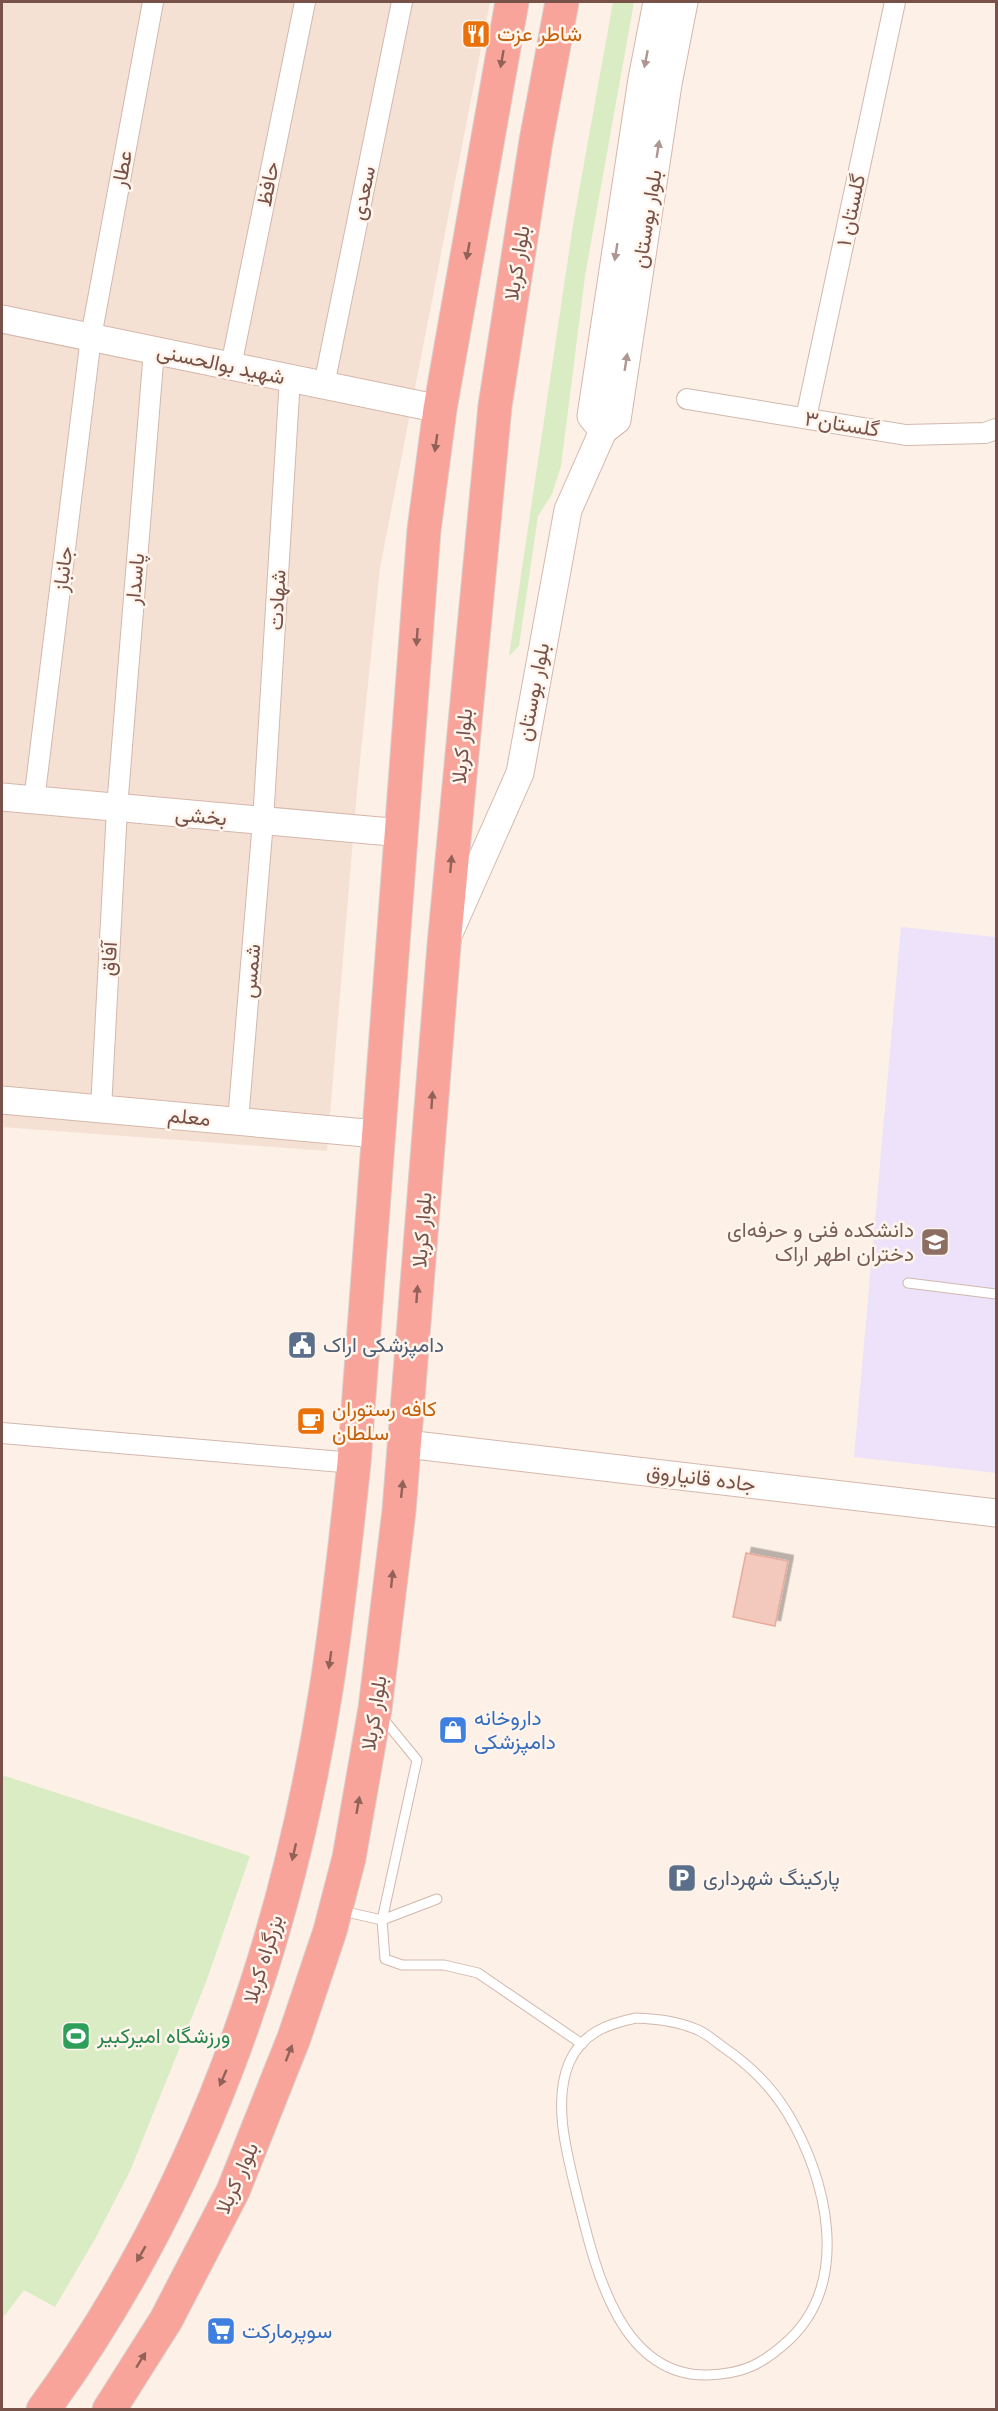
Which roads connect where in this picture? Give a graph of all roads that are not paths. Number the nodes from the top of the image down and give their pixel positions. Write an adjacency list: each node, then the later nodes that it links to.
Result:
1 (153, 2): 10 (street, عطار)
2 (305, 2): 12 (street, حافظ)
3 (402, 2): 14 (street, سعدی)
4 (512, 2): 16 (highway, one-way to 16)
5 (562, 2): 25 (highway, بلوار کربلا, one-way to 5)
6 (657, 2): 19 (street, بلوار بوستان, one-way to 19)
7 (684, 2): 19 (street, بلوار بوستان, one-way to 7)
8 (895, 2): 17 (street, گلستان ۱)
9 (2, 319): 10 (street, شهید بوالحسنی)
10 (91, 338): 11 (street, شهید بوالحسنی); 21 (street, جانباز)
11 (154, 350): 12 (street, شهید بوالحسنی); 22 (street, پاسدار)
12 (231, 366): 13 (street, شهید بوالحسنی)
13 (290, 378): 14 (street, شهید بوالحسنی); 23 (street, شهادت)
14 (324, 385): 16 (street, شهید بوالحسنی)
15 (687, 399): 17 (street, گلستان۳)
16 (440, 409): 24 (highway, one-way to 24)
17 (806, 418): 18 (street, گلستان۳)
18 (996, 429)
19 (603, 431): 25 (street, بلوار بوستان)
20 (2, 797): 21 (street, بخشی)
21 (34, 801): 22 (street, بخشی)
22 (117, 808): 23 (street, بخشی); 27 (street, آفاق)
23 (264, 821): 24 (street, بخشی); 28 (street, شمس)
24 (402, 833): 29 (highway)
25 (444, 945): 33 (highway, بلوار کربلا, one-way to 25)
26 (2, 1100): 27 (street, معلم)
27 (101, 1109): 28 (street, معلم)
28 (238, 1122): 29 (street, معلم)
29 (377, 1134): 34 (highway)
30 (908, 1283): 31 (lane)
31 (996, 1294)
32 (2, 1433): 34 (street)
33 (406, 1444): 35 (street, جاده قانیاروق); 36 (highway, بلوار کربلا, one-way to 33)
34 (354, 1463): 41 (highway, بزرگراه کربلا, one-way to 41)
35 (996, 1513)
36 (375, 1709): 38 (highway, بلوار کربلا, one-way to 36); 39 (lane)
37 (437, 1899): 39 (lane)
38 (335, 1910): 39 (lane); 42 (highway, بلوار کربلا, one-way to 38)
39 (382, 1920): 40 (lane)
40 (582, 2044): 40 (lane)
41 (43, 2409)
42 (109, 2409)

